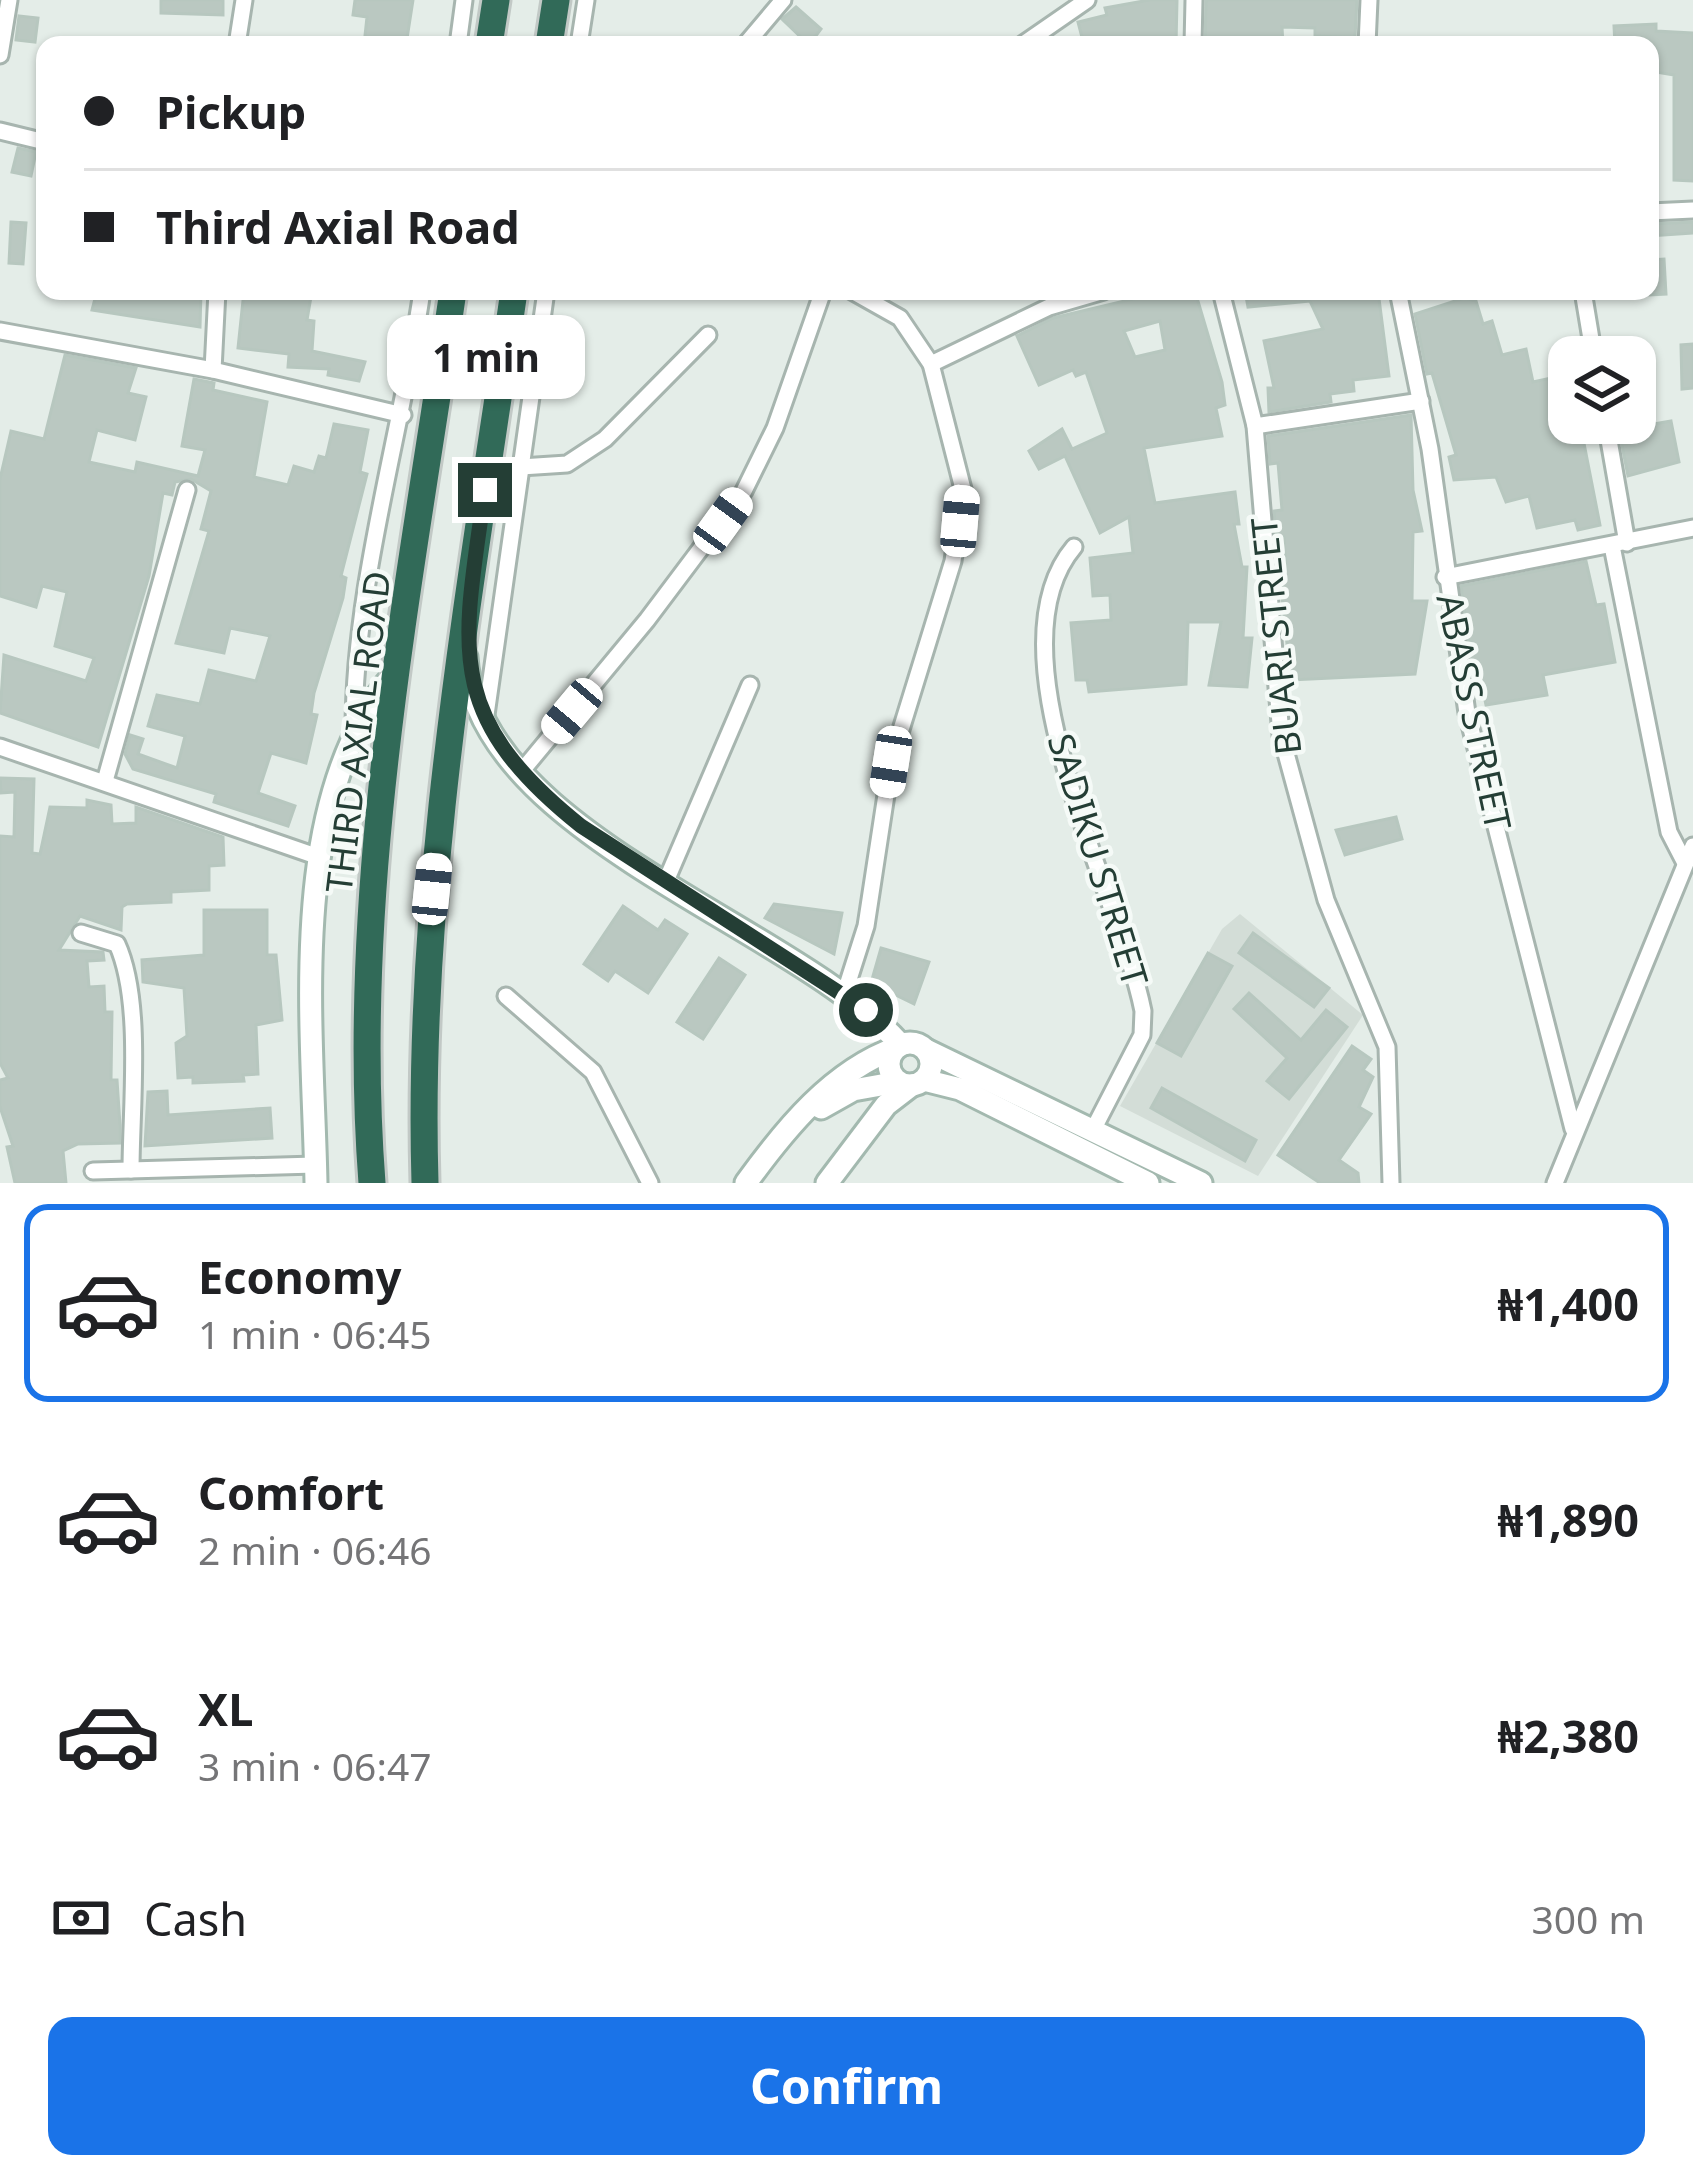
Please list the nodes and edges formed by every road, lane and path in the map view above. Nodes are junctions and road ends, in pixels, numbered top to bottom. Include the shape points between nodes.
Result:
1 (9, 0) edge
2 (244, 0) edge
3 (464, 0) edge
4 (496, 0) edge
5 (556, 0) edge
6 (586, 0) edge
7 (783, 0) edge
8 (1088, 0) edge
9 (1194, 0) edge
10 (1369, 0) edge
11 (238, 36) edge
12 (459, 36) edge
13 (490, 36) edge
14 (550, 36) edge
15 (580, 36) edge
16 (753, 36) edge
17 (1035, 36) edge
18 (1193, 36) edge
19 (1367, 36) edge
20 (0, 55) edge
21 (0, 131) edge
22 (36, 140) edge
23 (1693, 210) edge
24 (1659, 212) edge
25 (217, 300) edge
26 (421, 300) edge
27 (452, 300) edge
28 (513, 300) edge
29 (545, 300) edge
30 (820, 300) edge
31 (868, 300) edge
32 (1046, 300) edge
33 (1223, 300) edge
34 (1399, 300) edge
35 (1584, 300) edge
36 (0, 331) edge
37 (707, 335) dead end
38 (1590, 336) edge
39 (931, 364) junction
40 (213, 370) junction
41 (1421, 401) junction
42 (403, 415) junction
43 (1255, 426) junction
44 (1608, 444) edge
45 (521, 467) junction
46 (187, 490) dead end
47 (1693, 528) edge
48 (1620, 544) junction
49 (1074, 548) dead end
50 (1445, 577) junction
51 (465, 632) junction
52 (400, 668) junction
53 (750, 685) dead end
54 (486, 718) junction
55 (354, 734) junction
56 (0, 747) edge
57 (521, 772) junction
58 (105, 781) junction
59 (1693, 846) edge
60 (316, 856) junction
61 (1685, 863) junction
62 (666, 881) junction
63 (81, 932) dead end
64 (844, 994) junction
65 (506, 996) dead end
66 (898, 1047) junction
67 (926, 1050) junction
68 (911, 1082) junction
69 (1573, 1129) junction
70 (1093, 1130) junction
71 (782, 1138) junction
72 (130, 1170) junction
73 (93, 1171) dead end
74 (315, 1174) edge
75 (371, 1183) edge
76 (425, 1183) edge
77 (650, 1183) edge
78 (746, 1183) edge
79 (827, 1183) edge
80 (1148, 1183) edge
81 (1201, 1183) edge
82 (1390, 1183) edge
83 (1555, 1183) edge

1 - 20 street
2 - 11 street
3 - 12 street
4 - 13 highway
5 - 14 highway
6 - 15 street
7 - 16 street
8 - 17 street
9 - 18 street
10 - 19 street
21 - 22 street
23 - 24 street
25 - 40 street
26 - 42 street
27 - 52 highway, THIRD AXIAL ROAD
28 - 51 highway
29 - 45 street
30 - 57 street via 760,465 647,620
31 - 39 street via 900,318
32 - 39 street
33 - 43 street, BUARI STREET
34 - 41 street, ABASS STREET
35 - 38 street
36 - 40 street
37 - 45 street via 605,439 568,464
39 - 64 street via 959,460 960,521 891,762 866,926
40 - 42 street
41 - 43 street
41 - 50 street, ABASS STREET
42 - 55 street via 365,594
43 - 82 street, BUARI STREET via 1281,735 1326,901 1388,1047
44 - 48 street
45 - 54 street
46 - 58 street
47 - 48 street
48 - 50 street
48 - 61 street via 1669,832
49 - 70 street, SADIKU STREET via 1058,565 1042,652 1082,827 1144,1011 1142,1034
50 - 69 street, ABASS STREET via 1466,713
51 - 54 street via 467,667
51 - 76 highway via 428,929
52 - 55 street
52 - 75 highway, THIRD AXIAL ROAD via 376,860
53 - 62 street
54 - 57 street
55 - 60 street
56 - 58 street
57 - 62 street via 581,826
58 - 60 street
59 - 61 street
60 - 74 street
61 - 69 street
62 - 64 street
63 - 72 street via 117,944 124,960
64 - 66 street
65 - 77 street via 592,1072
66 - 67 street
66 - 68 street via 888,1063
66 - 71 street via 842,1076
67 - 68 street via 931,1067
67 - 70 street
68 - 71 street via 853,1090
68 - 79 street
68 - 80 street via 960,1089
69 - 83 street
70 - 81 street
71 - 78 street
72 - 73 street
72 - 74 street

